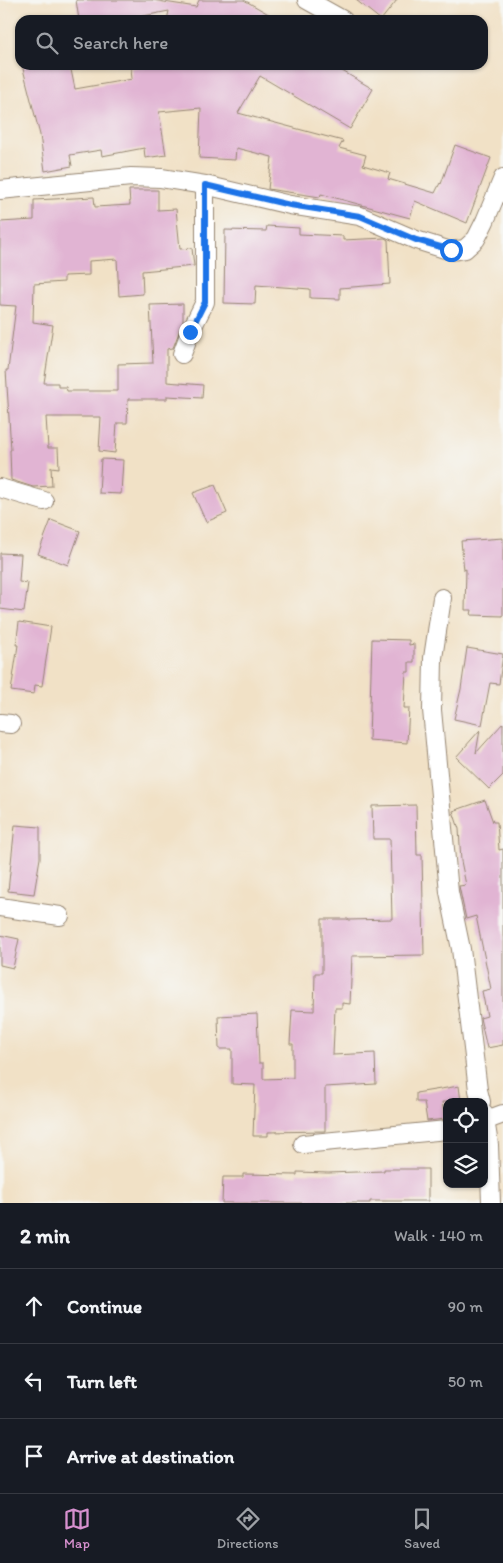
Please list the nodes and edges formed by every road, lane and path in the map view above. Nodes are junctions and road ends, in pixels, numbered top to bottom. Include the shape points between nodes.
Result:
1 (307, 0) edge
2 (334, 15) edge
3 (503, 178) edge
4 (205, 185) junction
5 (0, 190) edge
6 (182, 354) dead end
7 (0, 488) edge
8 (44, 501) dead end
9 (442, 598) dead end
10 (0, 907) edge
11 (60, 916) dead end
12 (480, 1098) edge
13 (503, 1114) edge
14 (488, 1117) edge
15 (443, 1130) edge
16 (487, 1143) edge
17 (303, 1144) dead end
18 (491, 1203) edge

1 - 2 street
3 - 4 street via 476,239 465,248 451,250 416,240 360,216 282,203
4 - 5 street via 132,177
4 - 6 street via 205,302
7 - 8 street
9 - 12 street via 433,658 432,710 448,892 461,949
10 - 11 street
13 - 14 street
15 - 17 street
16 - 18 street

